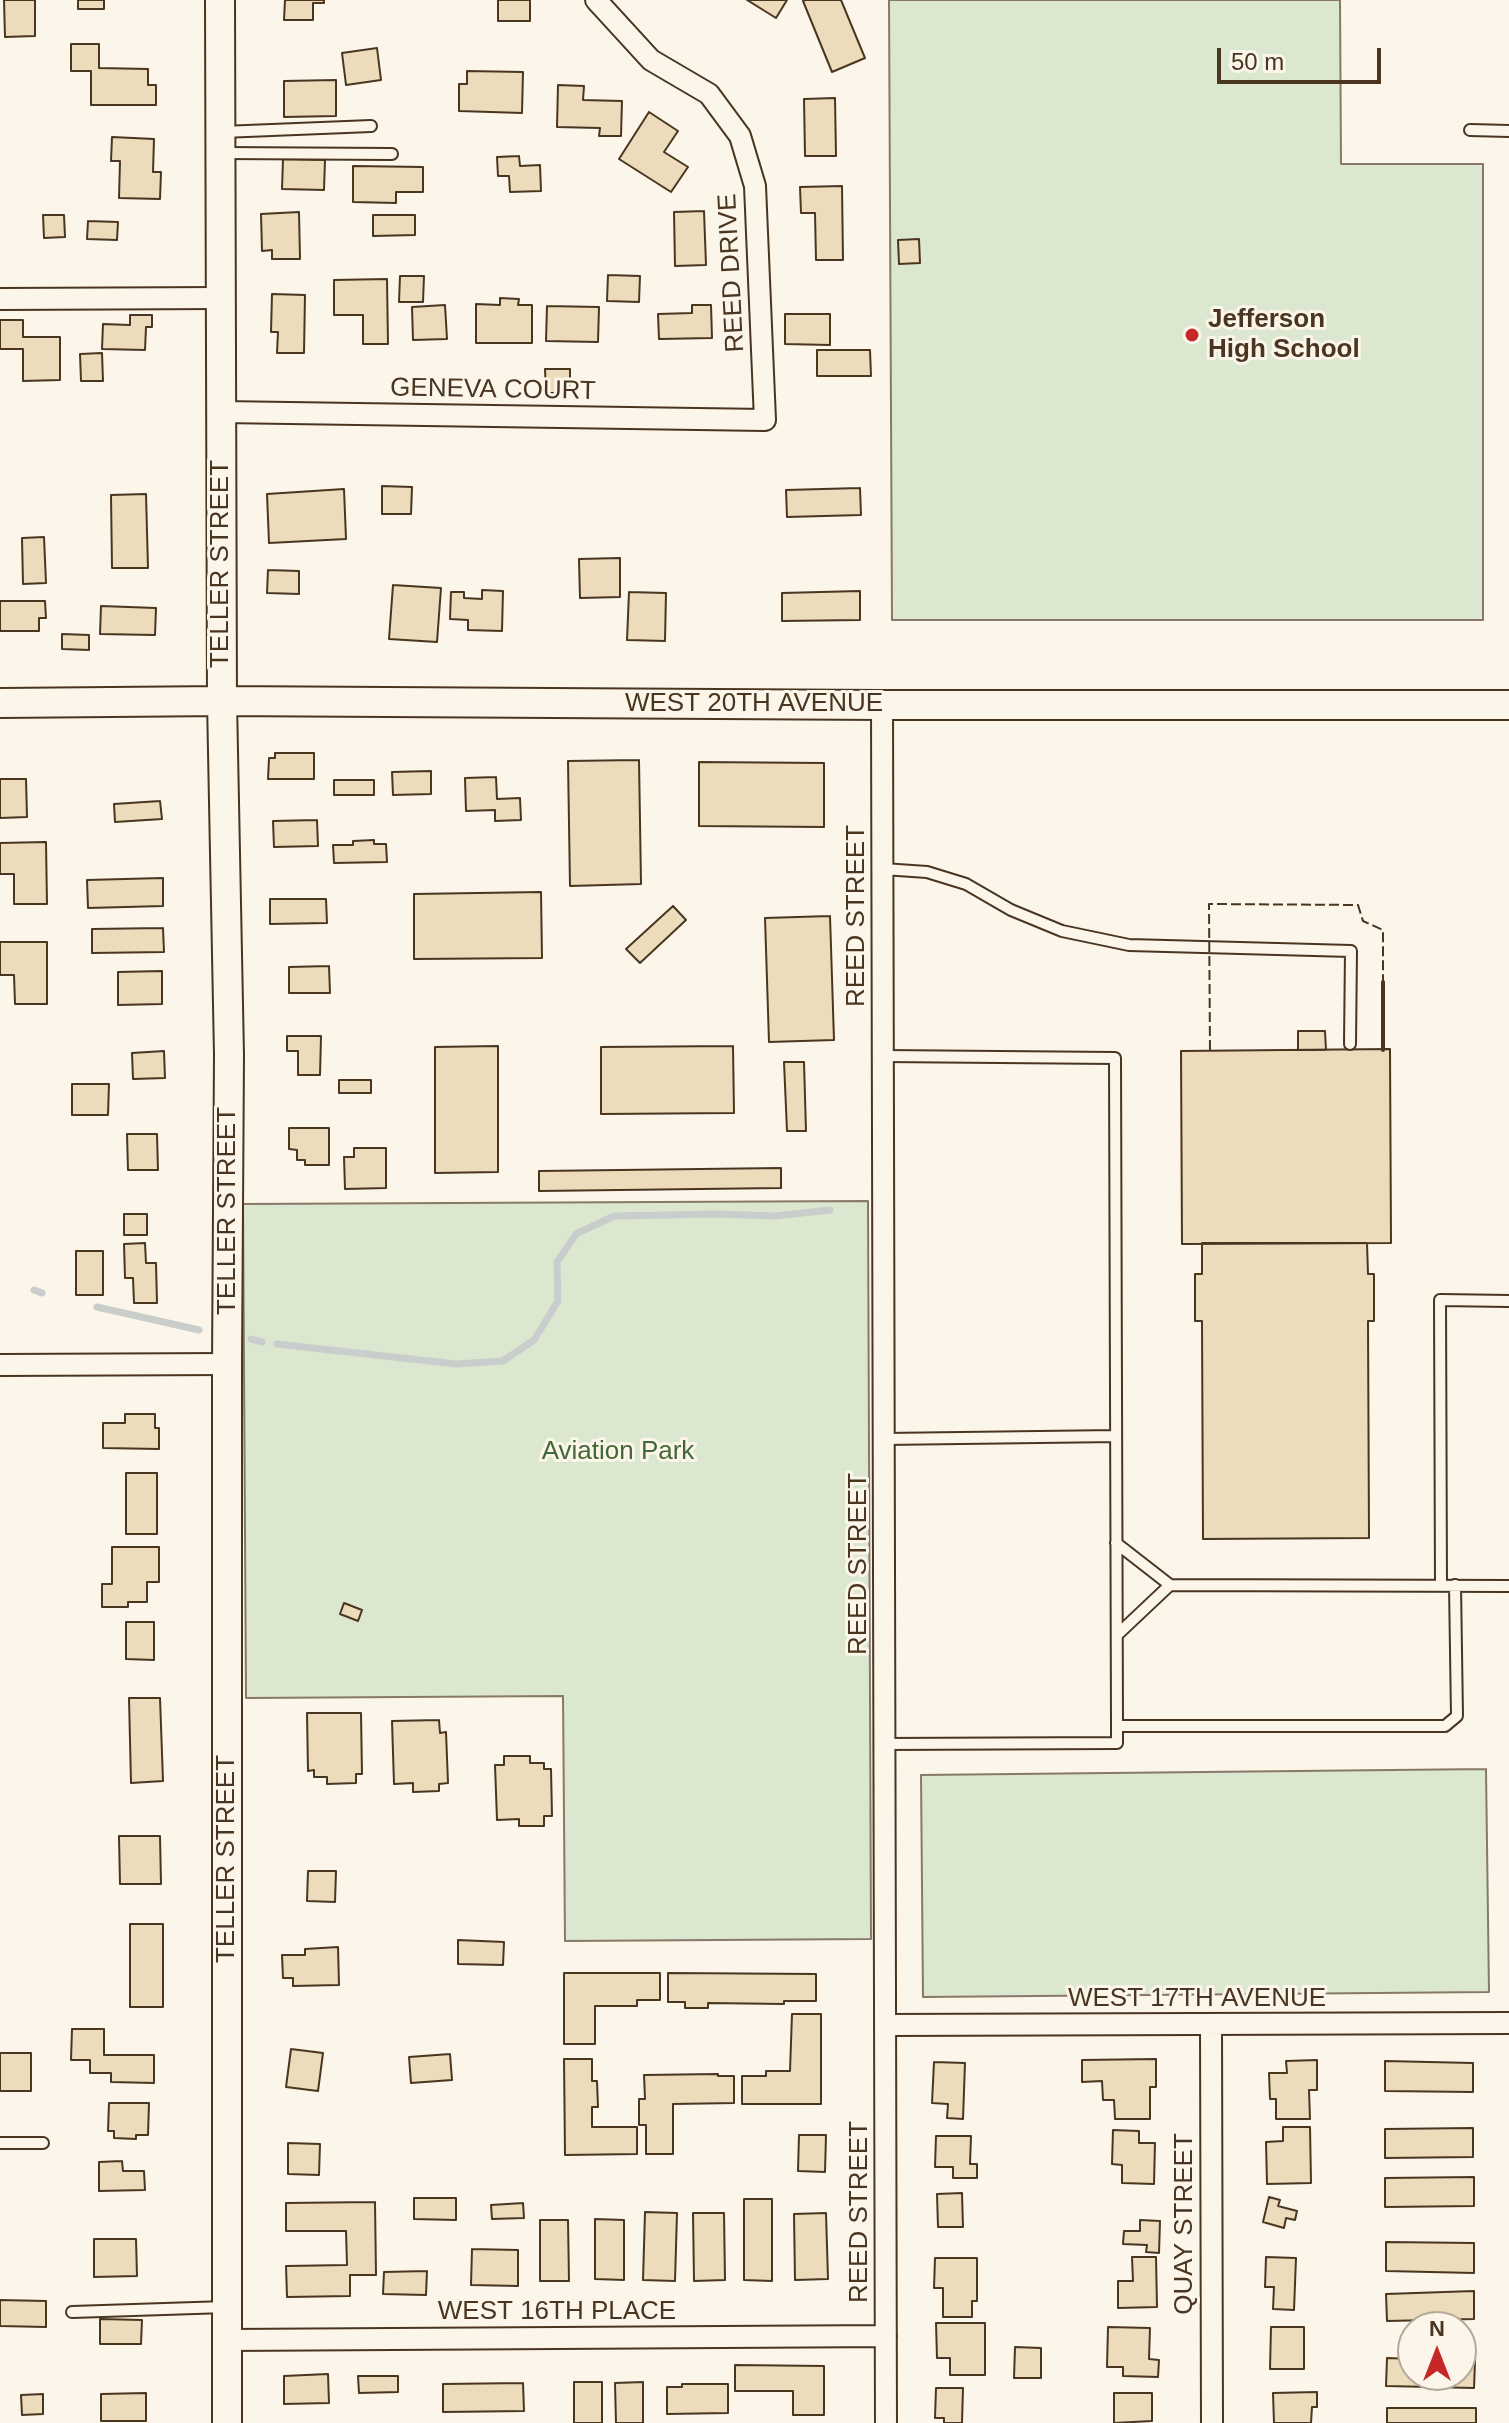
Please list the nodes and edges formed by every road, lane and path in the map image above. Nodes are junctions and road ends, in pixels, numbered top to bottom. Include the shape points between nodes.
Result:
1 (220, 0) edge
2 (596, 0) edge
3 (371, 126) dead end
4 (1470, 130) dead end
5 (1509, 131) edge
6 (220, 143) junction
7 (392, 154) dead end
8 (221, 298) junction
9 (0, 299) edge
10 (221, 412) junction
11 (765, 420) joint
12 (222, 701) junction
13 (0, 703) edge
14 (882, 705) junction
15 (1509, 705) edge
16 (883, 869) junction
17 (1350, 1044) dead end
18 (883, 1056) junction
19 (1509, 1301) edge
20 (227, 1364) junction
21 (0, 1365) edge
22 (1116, 1436) junction
23 (884, 1439) junction
24 (1116, 1543) junction
25 (1170, 1585) junction
26 (1441, 1585) junction
27 (1455, 1585) junction
28 (1509, 1586) edge
29 (1117, 1635) junction
30 (1117, 1726) junction
31 (885, 1744) junction
32 (1509, 2023) edge
33 (886, 2025) junction
34 (1211, 2025) junction
35 (0, 2143) edge
36 (43, 2143) dead end
37 (228, 2307) junction
38 (72, 2312) dead end
39 (886, 2336) junction
40 (228, 2340) junction
41 (227, 2423) edge
42 (886, 2423) edge
43 (1212, 2423) edge

1 - 6 street, TELLER STREET
2 - 11 street, REED DRIVE via 651,60 709,94 740,136 755,186
3 - 6 lane
4 - 5 lane
6 - 7 lane
6 - 8 street, TELLER STREET
8 - 9 street
8 - 10 street, TELLER STREET
10 - 11 street, GENEVA COURT
10 - 12 street, TELLER STREET
12 - 13 street, WEST 20TH AVENUE
12 - 14 street, WEST 20TH AVENUE
12 - 20 street, TELLER STREET via 229,1055
14 - 15 street, WEST 20TH AVENUE
14 - 16 street, REED STREET
16 - 17 lane via 927,872 966,884 1062,931 1129,945 1351,951
16 - 18 street, REED STREET
18 - 22 lane via 1115,1058
18 - 23 street, REED STREET
19 - 26 lane via 1440,1300
20 - 21 street
20 - 37 street, TELLER STREET
22 - 23 lane
22 - 24 lane
23 - 31 street, REED STREET
24 - 25 lane
24 - 29 lane
25 - 26 lane
25 - 29 lane
26 - 27 lane
27 - 28 lane
27 - 30 lane via 1457,1716 1445,1726
29 - 30 lane
30 - 31 lane via 1117,1743
31 - 33 street, REED STREET
32 - 34 street, WEST 17TH AVENUE
33 - 34 street, WEST 17TH AVENUE
33 - 39 street, REED STREET
34 - 43 street, QUAY STREET
35 - 36 lane
37 - 38 lane
37 - 40 street, TELLER STREET
39 - 40 street, WEST 16TH PLACE
39 - 42 street, REED STREET
40 - 41 street, TELLER STREET

